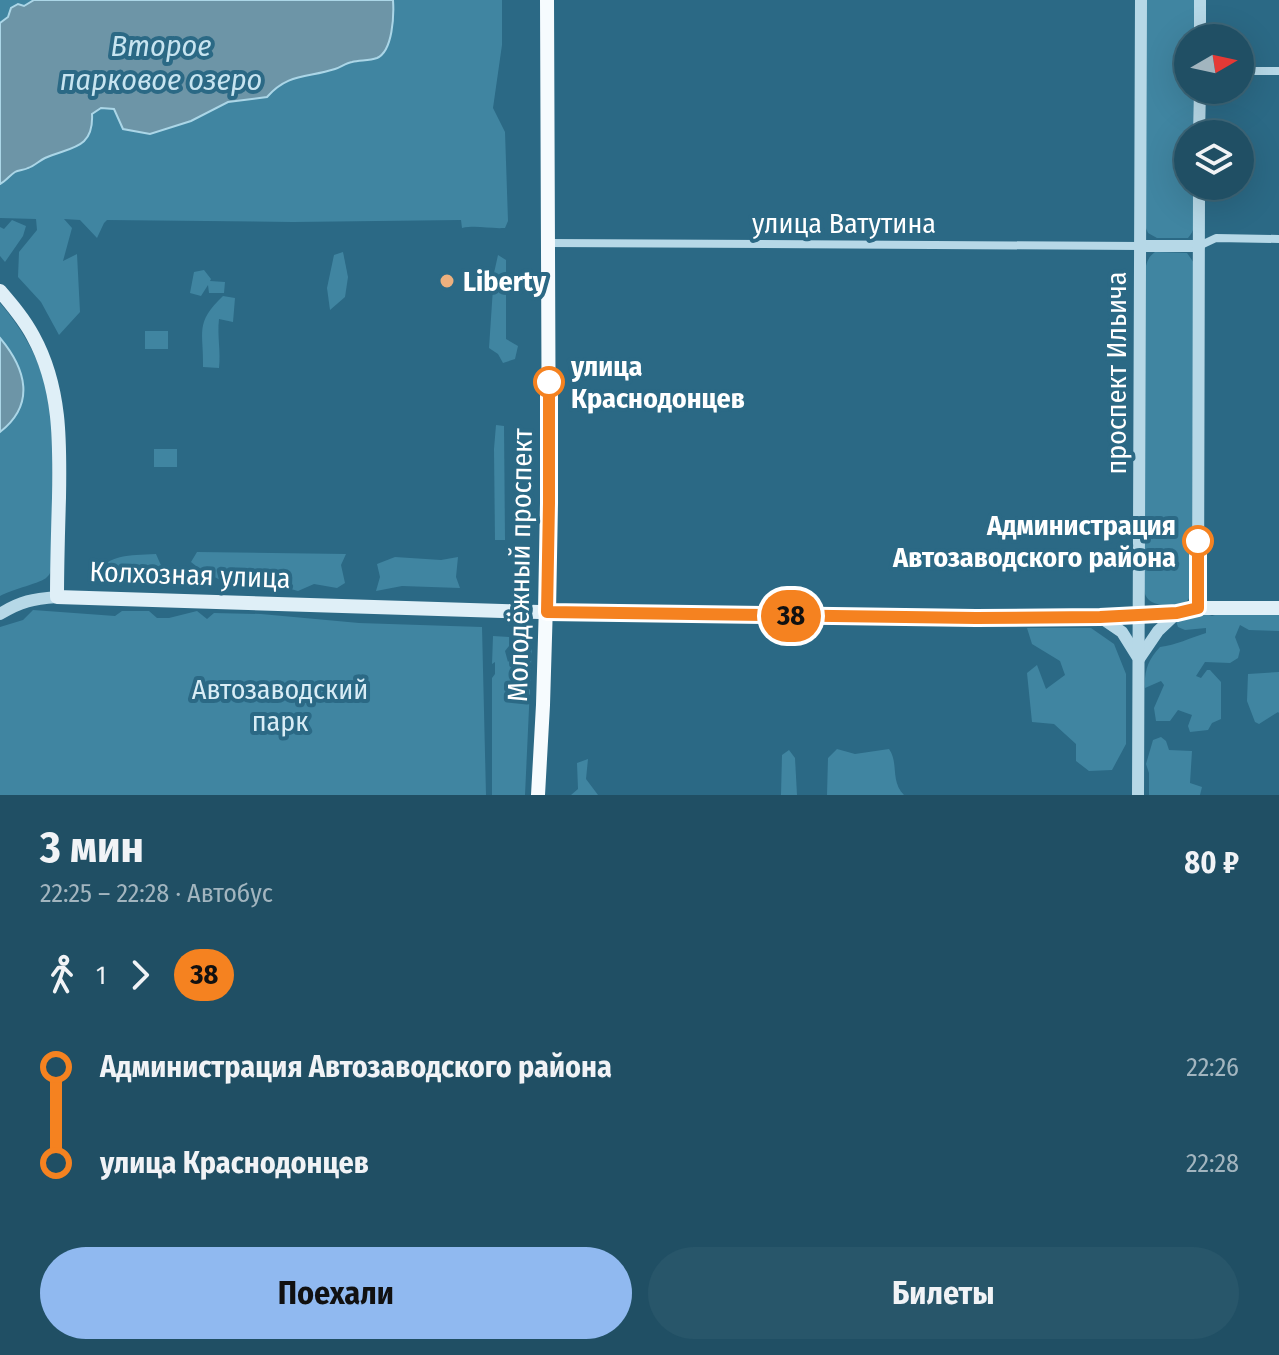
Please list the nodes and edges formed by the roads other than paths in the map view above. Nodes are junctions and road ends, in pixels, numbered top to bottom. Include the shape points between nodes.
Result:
1 (547, 0) edge
2 (1141, 0) edge
3 (1200, 0) edge
4 (1200, 24) edge
5 (1254, 71) edge
6 (1279, 71) edge
7 (1199, 200) edge
8 (1279, 239) edge
9 (548, 243) junction
10 (1140, 246) junction
11 (1199, 246) junction
12 (0, 291) edge
13 (57, 597) junction
14 (1198, 608) junction
15 (1279, 608) edge
16 (547, 612) junction
17 (1177, 613) junction
18 (0, 614) edge
19 (1139, 615) junction
20 (1100, 617) junction
21 (1139, 659) junction
22 (538, 795) edge
23 (1138, 795) edge

1 - 9 main road, Молодёжный проспект
2 - 10 street, проспект Ильича
3 - 4 street
5 - 6 street
7 - 11 street
8 - 11 street via 1216,238
9 - 10 street, улица Ватутина
9 - 16 main road, Молодёжный проспект
10 - 11 street
10 - 19 street, проспект Ильича
11 - 14 street
12 - 13 main road, Колхозная улица via 33,335 55,395
13 - 16 main road, Колхозная улица
13 - 18 street via 34,598
14 - 15 main road
14 - 17 main road
16 - 20 main road
16 - 22 main road, Молодёжный проспект
17 - 19 main road
17 - 21 street
19 - 20 main road
19 - 21 street, проспект Ильича
20 - 21 street via 1122,632
21 - 23 street, проспект Ильича

